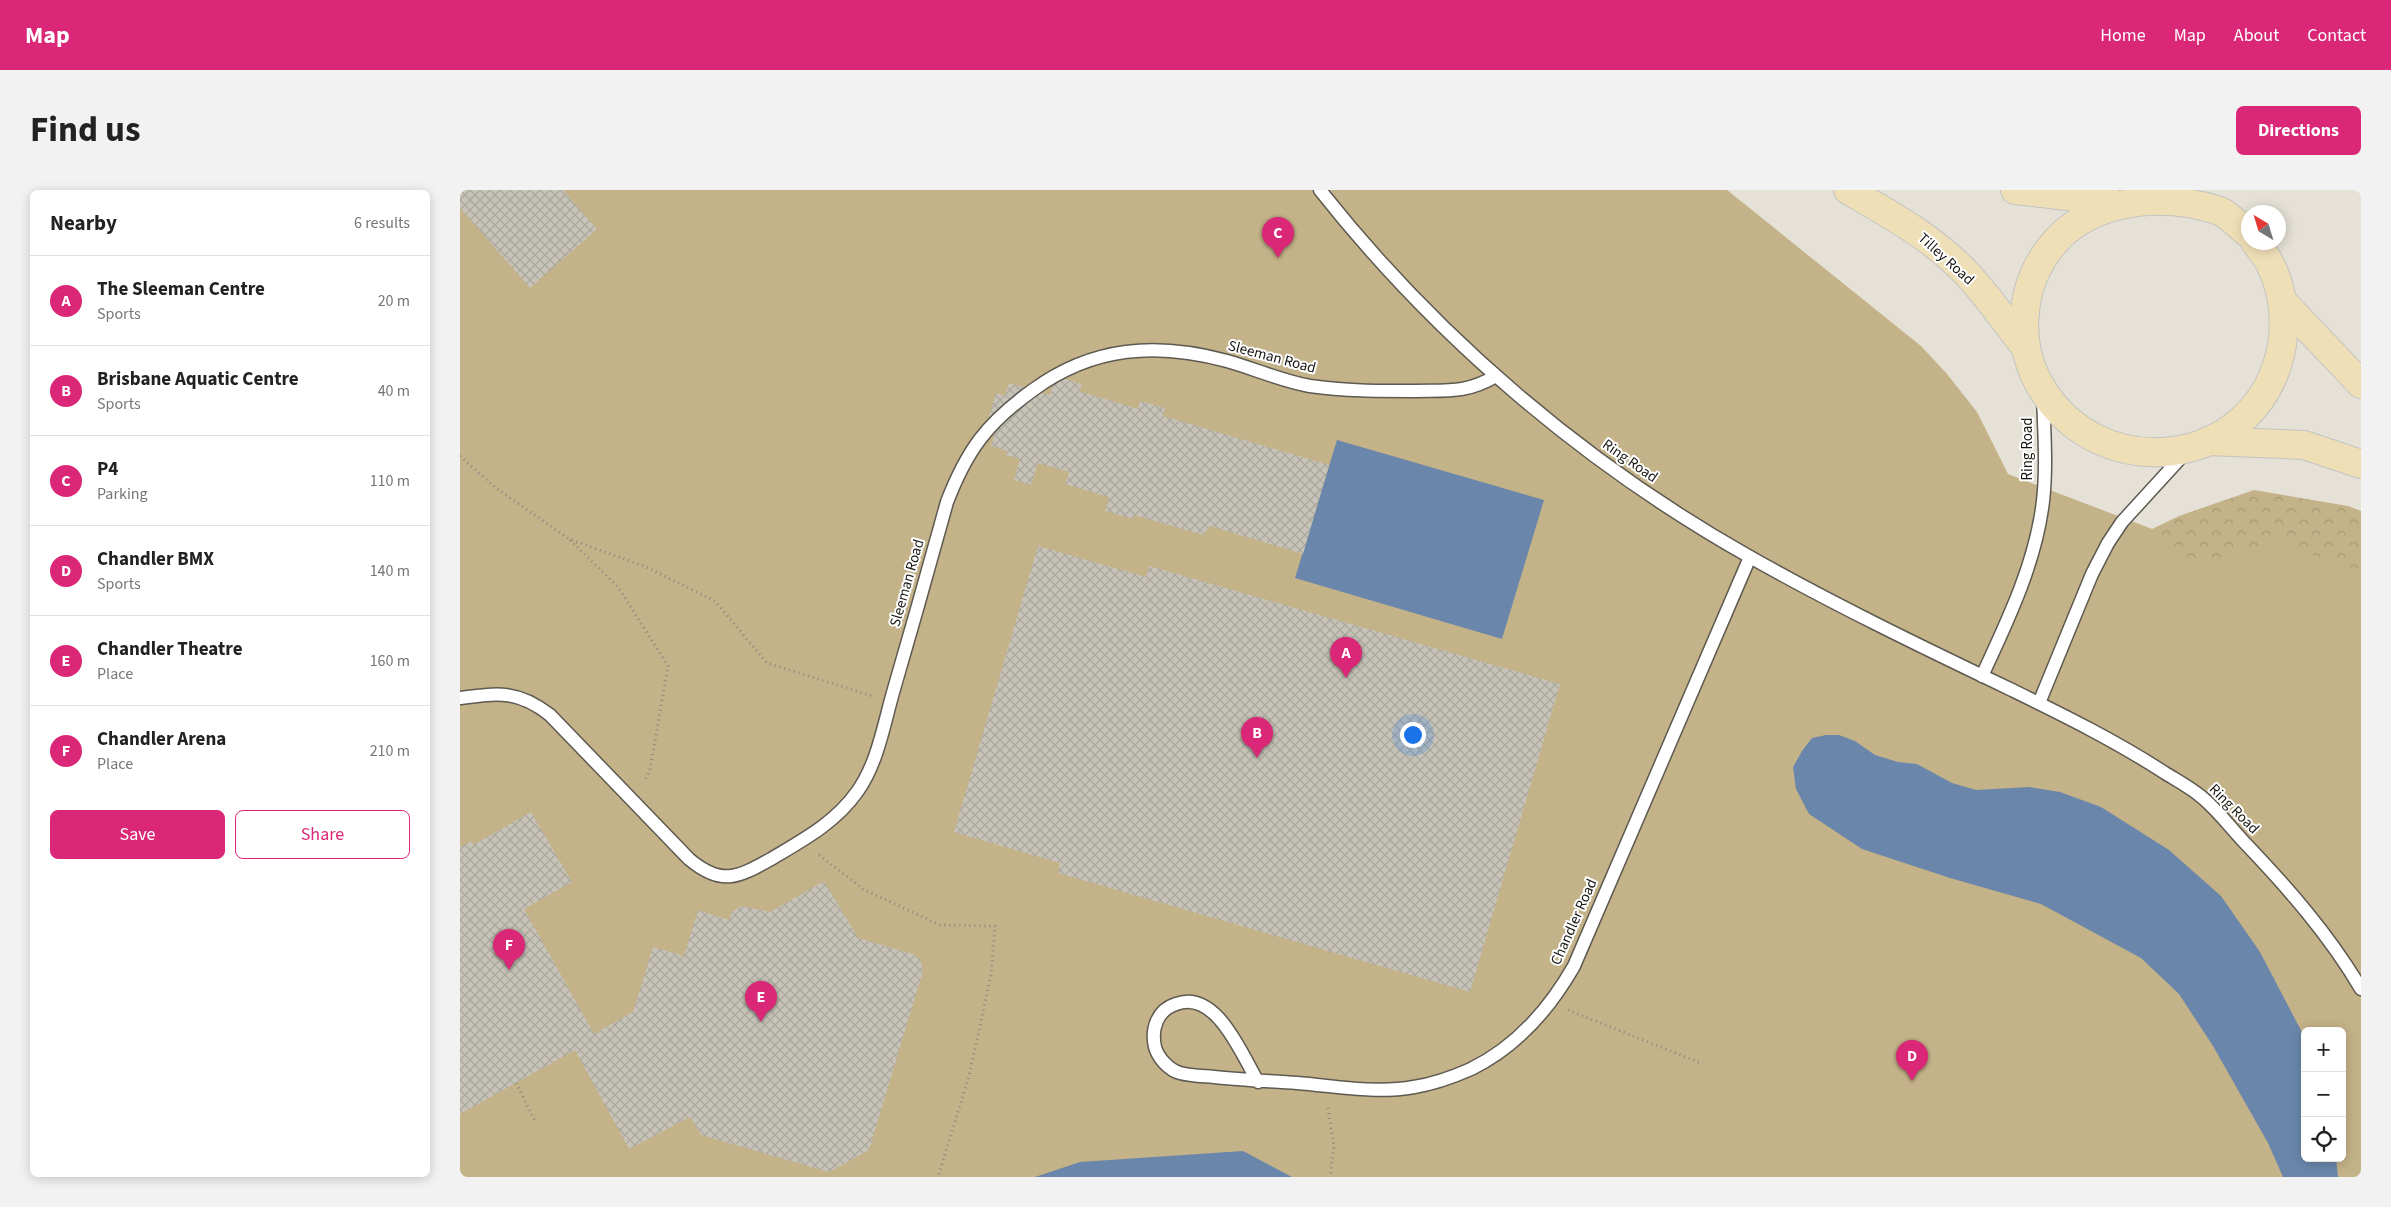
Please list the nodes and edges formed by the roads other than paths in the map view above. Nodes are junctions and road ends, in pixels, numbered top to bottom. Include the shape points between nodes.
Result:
1 (1320, 190) edge
2 (1848, 190) edge
3 (2015, 190) edge
4 (2109, 201) junction
5 (2241, 227) edge
6 (2260, 250) edge
7 (2283, 302) junction
8 (2026, 348) junction
9 (1496, 376) junction
10 (2361, 384) edge
11 (2042, 390) junction
12 (2199, 444) junction
13 (2361, 464) edge
14 (1750, 557) junction
15 (1982, 676) junction
16 (460, 698) edge
17 (2040, 703) junction
18 (2361, 989) edge
19 (1258, 1082) junction

1 - 9 lane, Ring Road via 1384,265
2 - 8 main road, Tilley Road via 1910,226 1944,253 1968,276
3 - 4 main road
4 - 5 main road via 2146,193 2184,196 2220,210
4 - 8 main road via 2077,219 2051,244 2032,276 2024,312
6 - 7 main road via 2271,266
7 - 10 main road
7 - 12 main road via 2284,330 2279,358 2269,384 2253,407 2232,427
8 - 11 main road
9 - 14 lane, Ring Road via 1603,462
9 - 16 lane, Sleeman Road via 1474,388 1457,391 1361,392 1310,386 1198,354 1156,349 1113,353 1070,367 1016,402 995,420 970,451 947,502 876,752 858,791 828,824 744,873 720,878 689,859 635,800 534,702 509,694
11 - 12 main road via 2075,427 2110,445 2166,453
11 - 15 lane, Ring Road via 2043,501 2036,536 2023,582
12 - 13 main road via 2304,445
12 - 17 lane via 2122,522 2108,543 2092,574
14 - 15 lane, Ring Road
14 - 19 lane, Chandler Road via 1574,966 1535,1021 1492,1058 1437,1082 1388,1089
15 - 17 lane, Ring Road
17 - 18 lane, Ring Road via 2121,744 2202,797 2273,873 2342,958
19 - 19 lane, Chandler Road via 1179,1073 1167,1066 1156,1052 1154,1041 1156,1022 1162,1012 1187,1000 1200,1002 1211,1009

